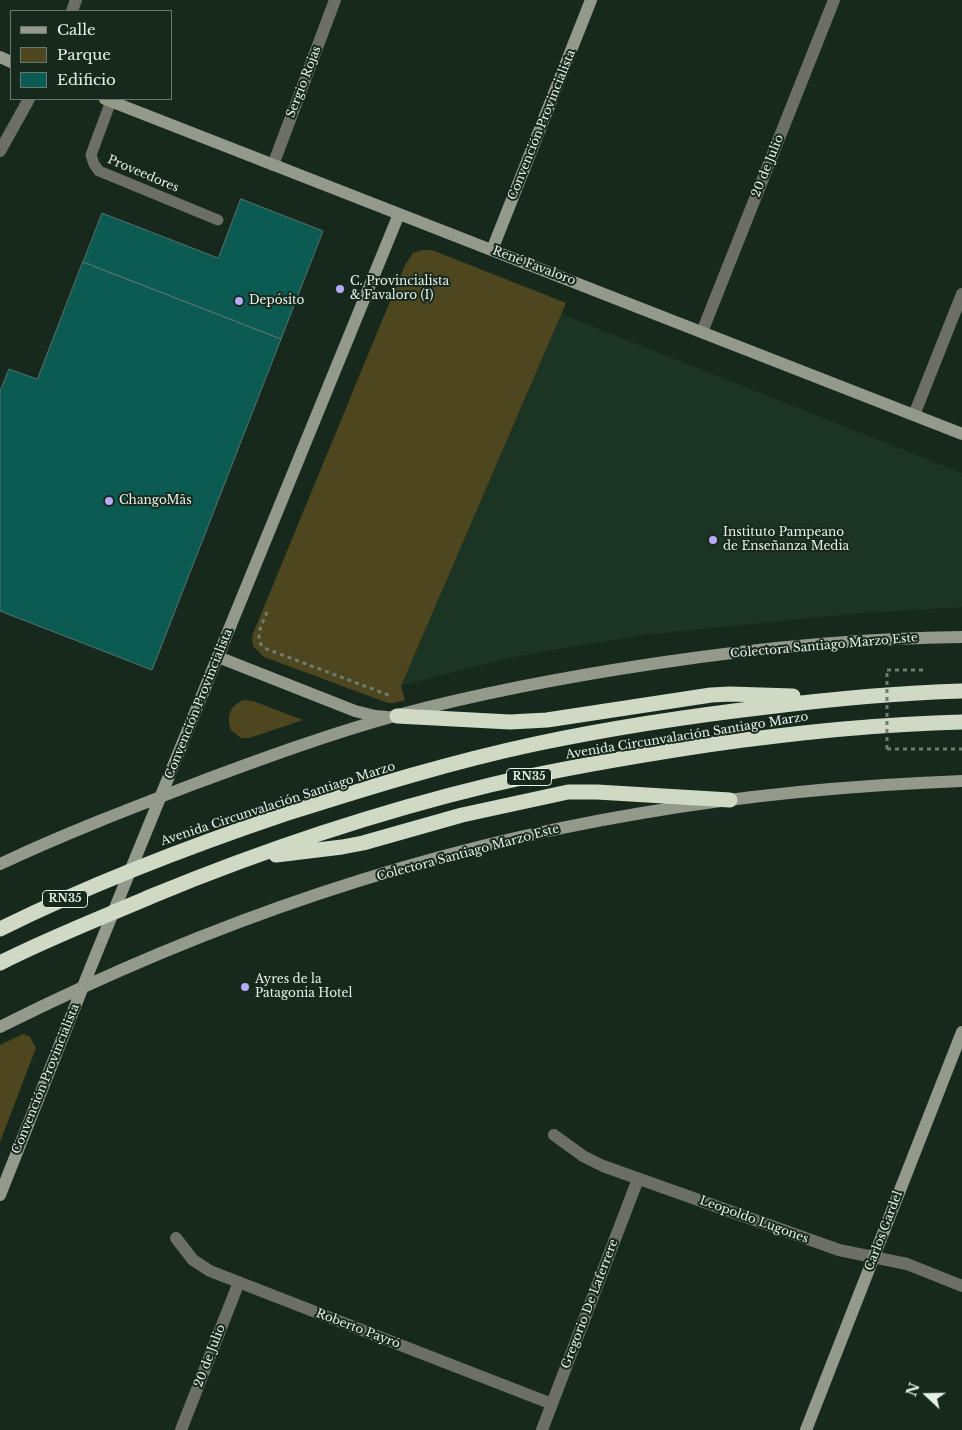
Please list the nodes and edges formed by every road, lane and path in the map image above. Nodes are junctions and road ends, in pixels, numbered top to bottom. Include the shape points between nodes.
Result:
1 (335, 0) edge
2 (592, 0) edge
3 (834, 0) edge
4 (28, 100) edge
5 (108, 100) edge
6 (0, 151) edge
7 (273, 165) junction
8 (399, 214) junction
9 (218, 220) dead end
10 (492, 250) junction
11 (962, 294) edge
12 (702, 332) junction
13 (914, 415) junction
14 (962, 434) edge
15 (267, 612) dead end
16 (962, 637) edge
17 (260, 646) junction
18 (256, 650) dead end
19 (218, 657) junction
20 (887, 670) dead end
21 (962, 691) edge
22 (397, 695) dead end
23 (845, 698) junction
24 (397, 716) junction
25 (962, 722) edge
26 (962, 748) edge
27 (962, 781) edge
28 (161, 797) junction
29 (730, 800) junction
30 (247, 858) junction
31 (0, 864) edge
32 (131, 870) junction
33 (114, 912) junction
34 (0, 929) edge
35 (0, 963) edge
36 (82, 988) junction
37 (0, 1026) edge
38 (962, 1032) edge
39 (554, 1135) dead end
40 (5, 1170) edge
41 (638, 1179) junction
42 (0, 1195) edge
43 (176, 1238) dead end
44 (874, 1258) junction
45 (239, 1282) junction
46 (962, 1286) edge
47 (552, 1404) junction
48 (181, 1430) edge
49 (542, 1430) edge
50 (806, 1430) edge

1 - 7 street, Sergio Rojas
2 - 10 street, Convención Provincialista
3 - 12 street, 20 de Julio
4 - 6 street
5 - 7 street, René Favaloro
5 - 9 lane, Proveedores via 92,155 99,172
7 - 8 street, René Favaloro
8 - 10 street, René Favaloro
8 - 19 street, Convención Provincialista
10 - 12 street, René Favaloro
11 - 13 street
12 - 13 street, René Favaloro
13 - 14 street, René Favaloro
15 - 17 path via 258,635
16 - 24 street, Colectora Santiago Marzo Este via 824,644 695,658 516,687
17 - 18 path
17 - 22 path via 383,694
19 - 24 street via 355,711 375,716
19 - 28 street, Convención Provincialista
20 - 26 path, bridge via 887,749
21 - 23 highway, Avenida Circunvalación Santiago Marzo / RN35
23 - 24 highway via 720,694 516,722
23 - 32 highway, Avenida Circunvalación Santiago Marzo / RN35 via 635,726 485,756 337,797
24 - 28 street, Colectora Santiago Marzo Este via 283,752
25 - 30 highway, Avenida Circunvalación Santiago Marzo / RN35 via 818,731 586,765 489,785 404,808
27 - 29 street, Colectora Santiago Marzo Este via 843,788
28 - 31 street, Colectora Santiago Marzo Este via 70,832
28 - 32 street, Convención Provincialista
29 - 30 highway via 568,792 467,814 353,846
29 - 36 street, Colectora Santiago Marzo Este via 584,823 411,866 260,915
30 - 33 highway, Avenida Circunvalación Santiago Marzo / RN35
32 - 33 street, Convención Provincialista
32 - 34 highway, Avenida Circunvalación Santiago Marzo / RN35
33 - 35 highway, Avenida Circunvalación Santiago Marzo / RN35
33 - 36 street, Convención Provincialista
36 - 37 street, Colectora Santiago Marzo Este
36 - 40 street, Convención Provincialista
38 - 44 street, Carlos Gardel
39 - 41 street, Leopoldo Lugones via 590,1160
40 - 42 street, Convención Provincialista
41 - 44 street, Leopoldo Lugones via 839,1250
41 - 47 street, Gregorio De Laferrere
43 - 45 street, Roberto Payró via 197,1264
44 - 46 street, Leopoldo Lugones via 907,1264
44 - 50 street, Carlos Gardel
45 - 47 street, Roberto Payró
45 - 48 street, 20 de Julio
47 - 49 street, Gregorio De Laferrere

